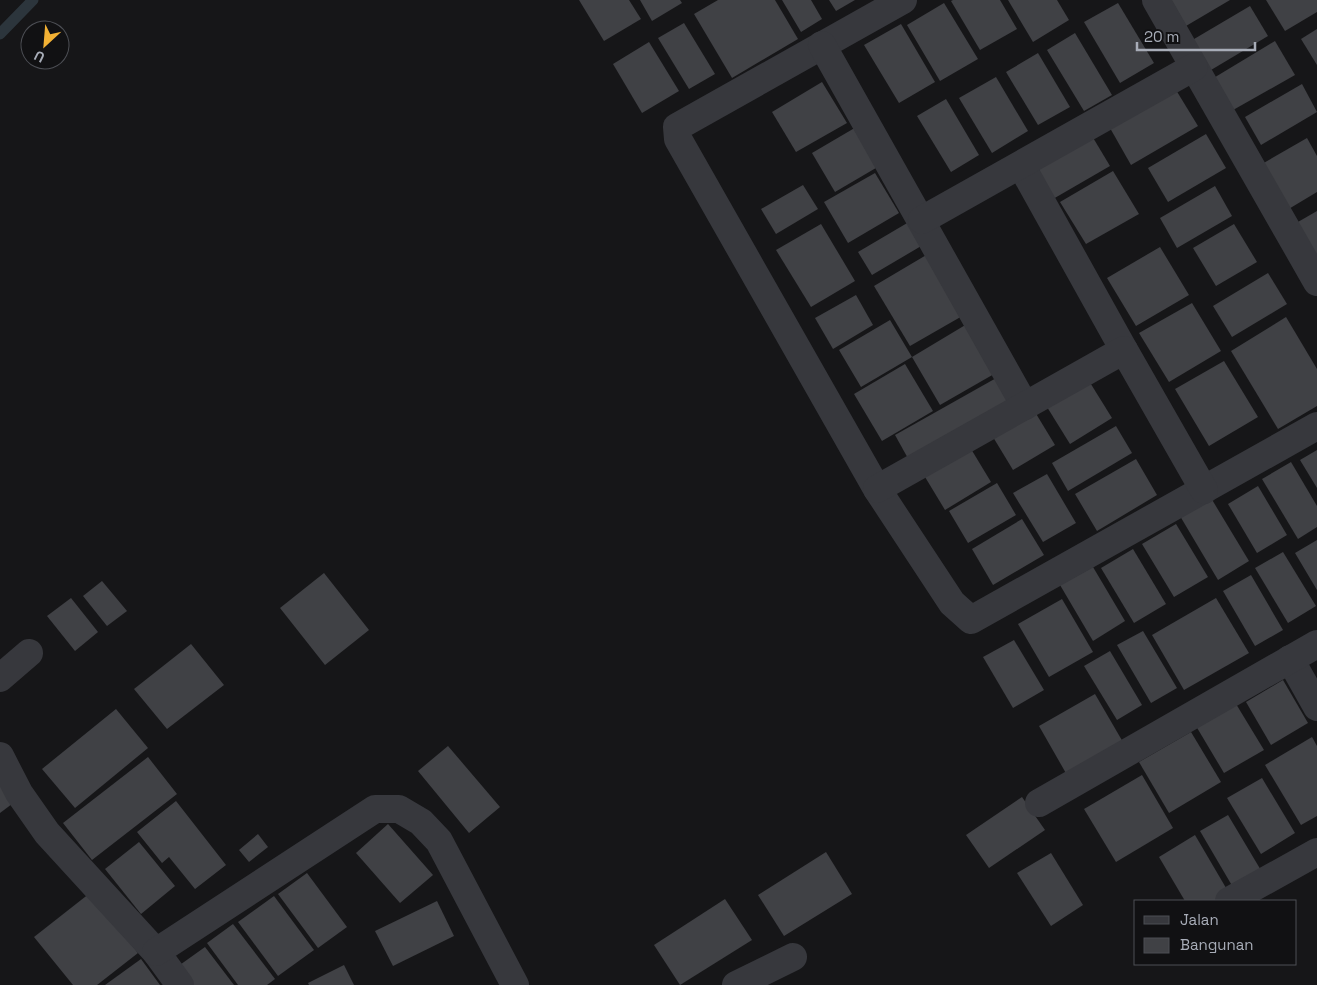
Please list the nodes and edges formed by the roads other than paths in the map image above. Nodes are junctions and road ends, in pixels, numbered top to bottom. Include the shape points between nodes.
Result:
1 (903, 0) edge
2 (1156, 0) edge
3 (822, 45) junction
4 (1194, 67) junction
5 (1021, 165) junction
6 (922, 220) junction
7 (1317, 282) edge
8 (1124, 350) junction
9 (1025, 406) junction
10 (1317, 426) edge
11 (877, 489) junction
12 (1204, 490) junction
13 (1317, 644) edge
14 (29, 653) dead end
15 (1290, 659) junction
16 (0, 678) edge
17 (1317, 707) edge
18 (0, 756) edge
19 (1039, 802) dead end
20 (1317, 852) edge
21 (1231, 900) edge
22 (156, 952) junction
23 (793, 957) dead end
24 (180, 985) edge
25 (515, 985) edge
26 (736, 985) edge

1 - 3 street
2 - 4 street
3 - 6 street
3 - 11 street via 677,127 678,139
4 - 5 street
4 - 7 street
5 - 6 street
5 - 8 street
6 - 9 street
8 - 9 street
8 - 12 street
9 - 11 street
10 - 12 street
11 - 12 street via 952,603 971,620
13 - 15 street
14 - 16 street
15 - 17 street
15 - 19 street
18 - 22 street via 19,793 47,833
20 - 21 street
22 - 24 street
22 - 25 street via 375,809 399,809 421,822 439,841
23 - 26 street

